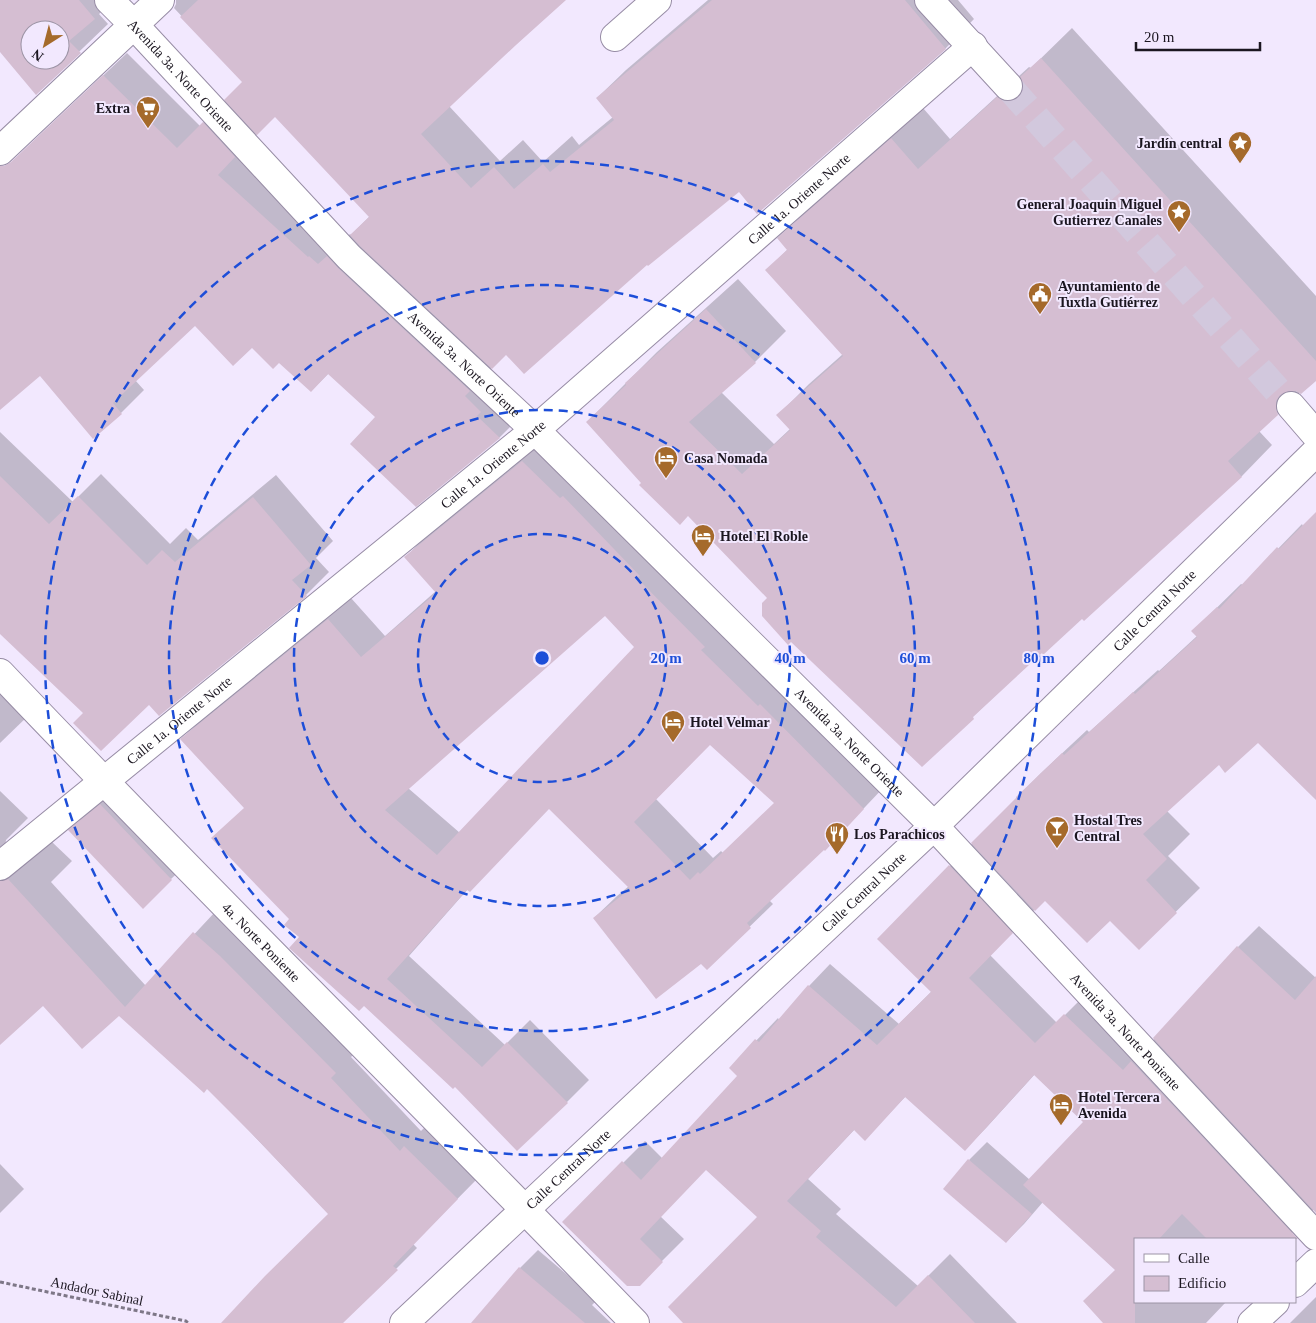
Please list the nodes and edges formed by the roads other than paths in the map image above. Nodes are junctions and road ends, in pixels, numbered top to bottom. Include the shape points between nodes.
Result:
1 (109, 0) edge
2 (160, 0) edge
3 (657, 0) edge
4 (930, 0) edge
5 (134, 25) junction
6 (615, 37) dead end
7 (973, 46) junction
8 (1008, 86) tunnel mouth
9 (0, 151) edge
10 (1291, 406) tunnel mouth
11 (535, 430) junction
12 (1316, 435) edge
13 (1316, 452) edge
14 (0, 673) edge
15 (104, 782) junction
16 (934, 826) junction
17 (0, 866) edge
18 (526, 1210) junction
19 (1316, 1236) edge
20 (1316, 1263) edge
21 (1296, 1282) edge
22 (1274, 1303) edge
23 (404, 1323) edge
24 (636, 1323) edge
25 (1252, 1323) edge

1 - 5 street, Avenida 3a. Norte Oriente
2 - 5 street
3 - 6 street
4 - 7 street
5 - 9 street
5 - 11 street, Avenida 3a. Norte Oriente via 349,258
7 - 8 street
7 - 11 street, Calle 1a. Oriente Norte
10 - 12 street
11 - 15 street, Calle 1a. Oriente Norte
11 - 16 street, Avenida 3a. Norte Oriente
13 - 16 street, Calle Central Norte
14 - 15 street, 4a. Norte Poniente
15 - 17 street, Calle 1a. Oriente Norte
15 - 18 street, 4a. Norte Poniente
16 - 18 street, Calle Central Norte
16 - 19 street, Avenida 3a. Norte Poniente
18 - 23 street, Calle Central Norte
18 - 24 street, 4a. Norte Poniente
20 - 21 street
22 - 25 street

